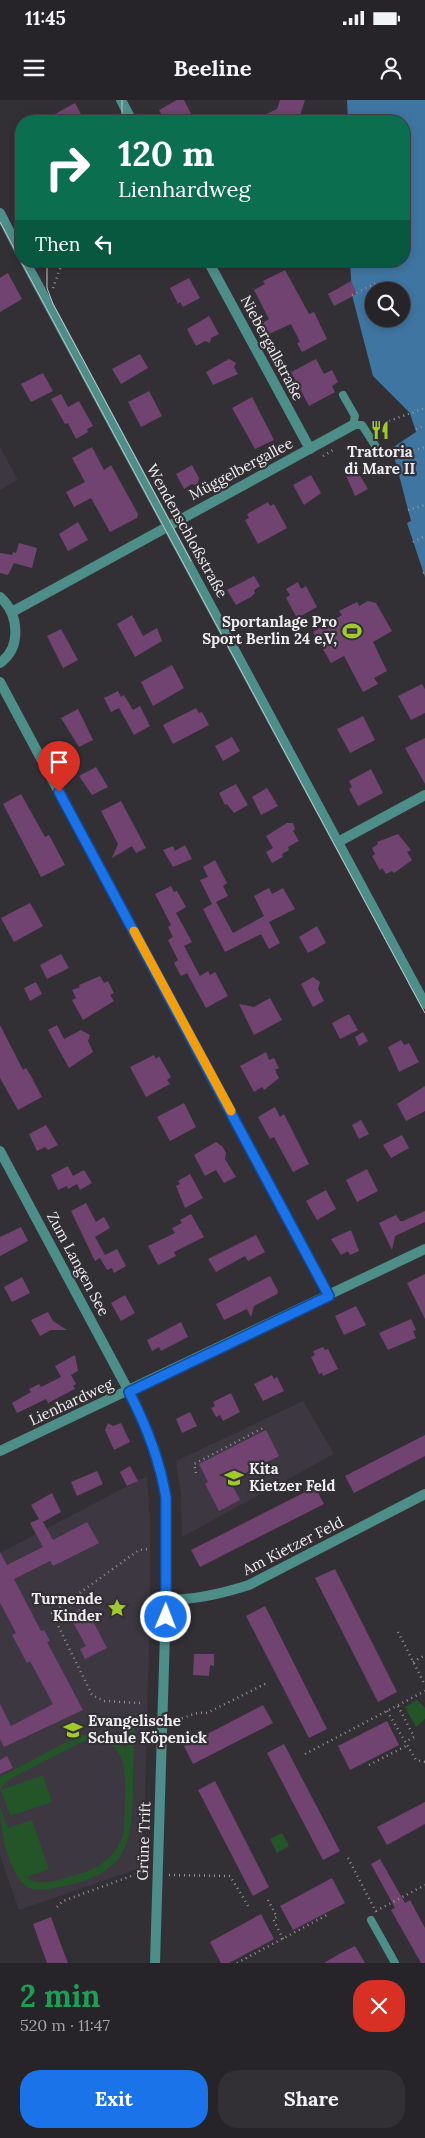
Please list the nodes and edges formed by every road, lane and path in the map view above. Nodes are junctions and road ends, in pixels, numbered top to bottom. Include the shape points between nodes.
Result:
1 (121, 100) edge
2 (129, 115) edge
3 (0, 213) edge
4 (15, 242) edge
5 (28, 267) edge
6 (61, 267) edge
7 (211, 267) edge
8 (365, 288) edge
9 (352, 295) dead end
10 (48, 306) junction
11 (343, 395) dead end
12 (425, 408) edge
13 (353, 425) junction
14 (425, 426) edge
15 (370, 428) dead end
16 (416, 430) dead end
17 (425, 447) edge
18 (310, 449) junction
19 (378, 450) dead end
20 (394, 456) dead end
21 (425, 505) edge
22 (408, 510) dead end
23 (168, 526) junction
24 (425, 536) edge
25 (413, 542) dead end
26 (0, 597) edge
27 (12, 612) junction
28 (0, 663) edge
29 (0, 682) edge
30 (425, 795) edge
31 (338, 842) junction
32 (425, 1004) edge
33 (0, 1151) edge
34 (425, 1249) edge
35 (329, 1296) junction
36 (129, 1392) junction
37 (263, 1428) dead end
38 (0, 1451) edge
39 (196, 1473) dead end
40 (425, 1494) edge
41 (150, 1549) dead end
42 (166, 1600) junction
43 (398, 1632) dead end
44 (425, 1655) edge
45 (413, 1662) junction
46 (266, 1683) dead end
47 (425, 1685) edge
48 (425, 1691) edge
49 (140, 1702) dead end
50 (398, 1706) junction
51 (387, 1711) junction
52 (161, 1721) junction
53 (406, 1743) junction
54 (304, 1754) dead end
55 (425, 1762) edge
56 (369, 1765) dead end
57 (348, 1858) dead end
58 (158, 1872) junction
59 (425, 1885) edge
60 (268, 1900) dead end
61 (57, 1907) dead end
62 (250, 1909) dead end
63 (376, 1911) junction
64 (327, 1916) dead end
65 (371, 1920) joint
66 (283, 1939) junction
67 (155, 1963) edge
68 (237, 1963) edge
69 (395, 1963) edge

1 - 2 street
3 - 4 street
5 - 10 street, Wendenschloßstraße
6 - 10 path
7 - 18 street, Niebergallstraße
8 - 9 path
10 - 23 street, Wendenschloßstraße
11 - 13 lane via 355,416
12 - 15 path
13 - 18 street, Müggelbergallee
13 - 19 lane via 362,425
14 - 16 path
17 - 20 path
18 - 23 street, Müggelbergallee
21 - 22 path
23 - 27 street, Müggelbergallee
23 - 31 street, Wendenschloßstraße
24 - 25 path
26 - 27 street
27 - 28 street via 15,638 11,651
29 - 35 street
30 - 31 street
31 - 32 street, Wendenschloßstraße
33 - 36 street, Zum Langen See
34 - 35 street, Lienhardweg
35 - 36 street, Lienhardweg
36 - 38 street, Lienhardweg
36 - 42 street, Grüne Trift via 152,1443 163,1481 166,1498
37 - 39 path via 194,1464
40 - 42 street, Am Kietzer Feld via 248,1585 188,1600
41 - 49 path via 139,1550 52,1613 92,1694 104,1701
42 - 52 street, Grüne Trift
43 - 45 path
44 - 45 path
45 - 47 path
46 - 52 path via 207,1713 198,1712 178,1720
48 - 50 path
50 - 51 path
50 - 53 path via 414,1737
51 - 53 path
51 - 54 path
52 - 58 street, Grüne Trift
53 - 55 path via 416,1760
53 - 56 path
57 - 63 path
58 - 61 path via 149,1869 62,1902
58 - 62 path via 230,1876
58 - 67 street, Grüne Trift
59 - 63 path
60 - 66 path
63 - 65 path
64 - 66 path
65 - 69 lane
66 - 68 path

